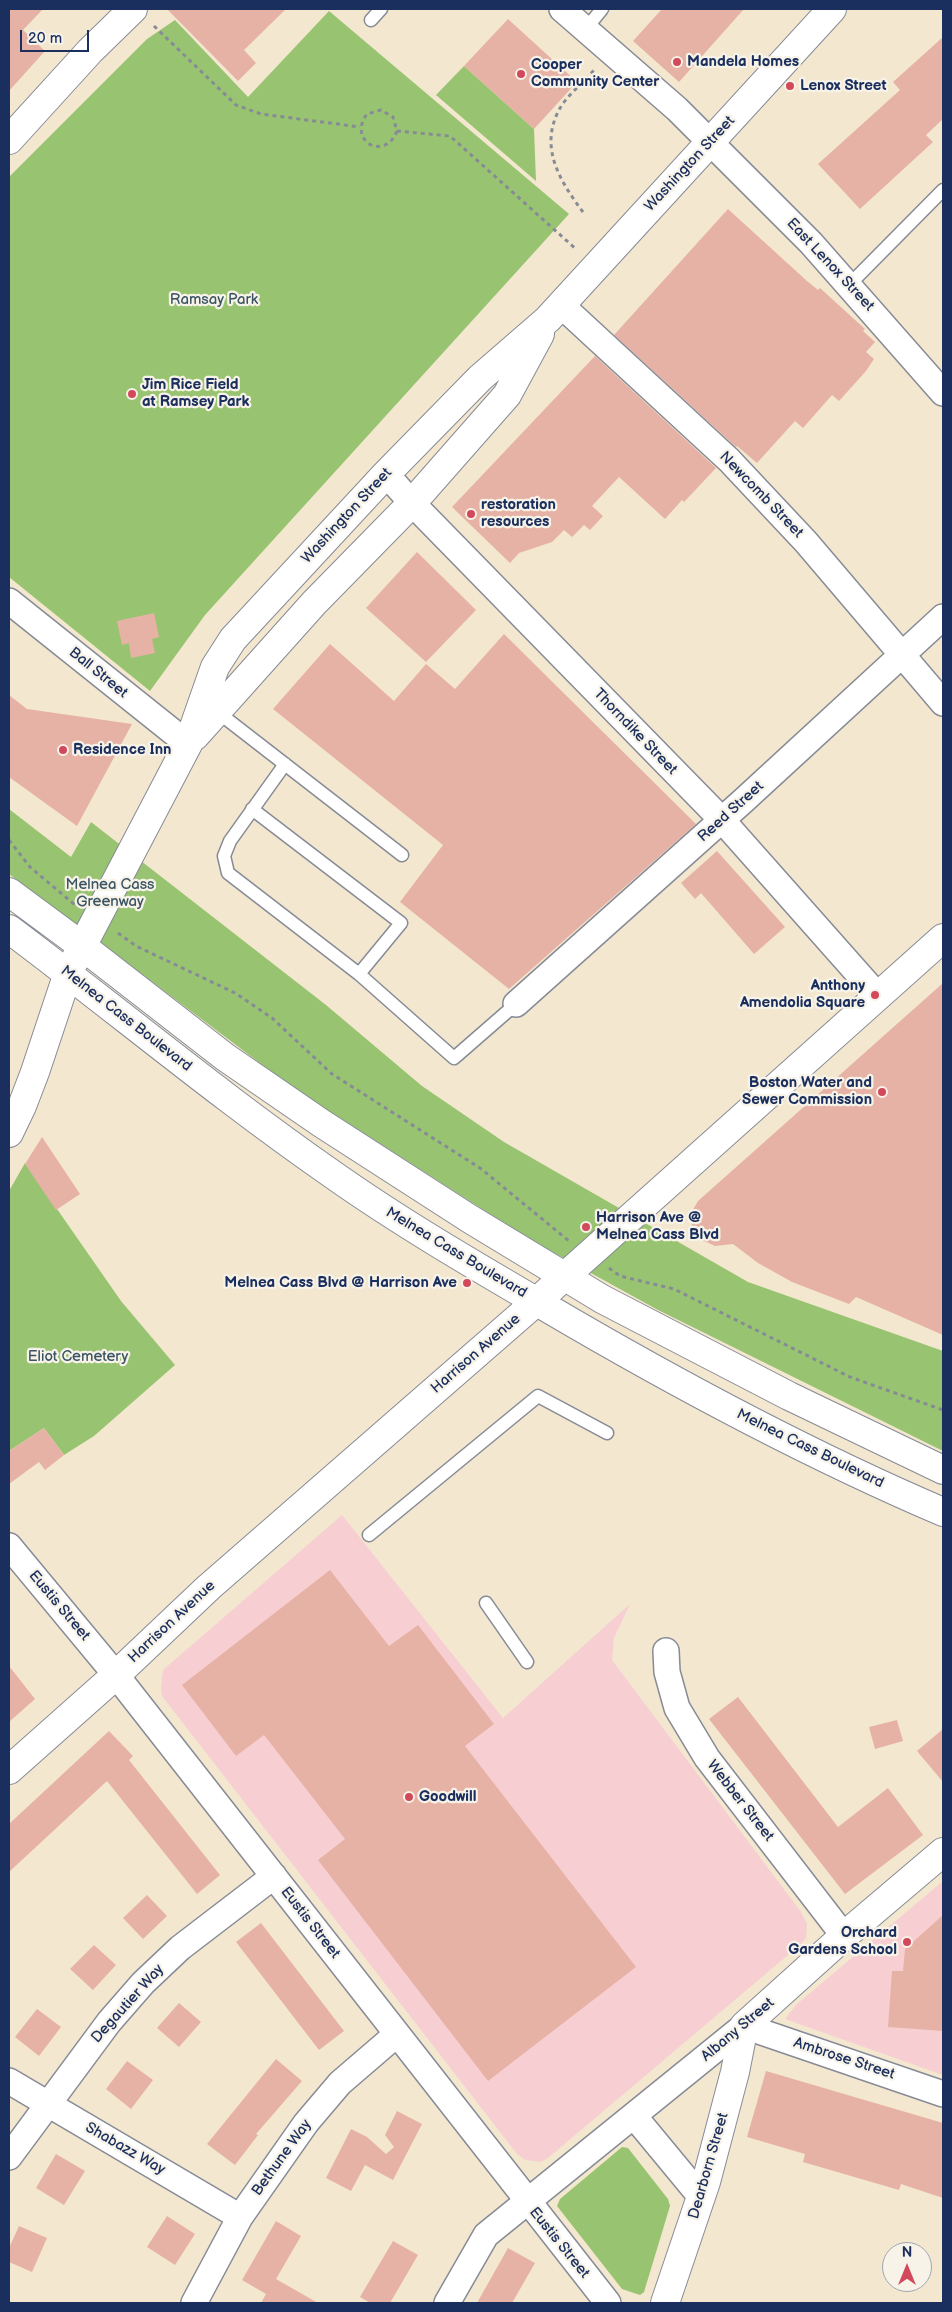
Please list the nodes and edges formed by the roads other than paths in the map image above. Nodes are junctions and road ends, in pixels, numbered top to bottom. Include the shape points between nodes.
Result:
1 (133, 9) edge
2 (381, 9) edge
3 (562, 9) edge
4 (602, 9) edge
5 (832, 9) edge
6 (371, 20) dead end
7 (585, 30) junction
8 (9, 140) edge
9 (710, 143) junction
10 (943, 190) edge
11 (849, 285) junction
12 (555, 312) junction
13 (943, 393) edge
14 (386, 474) junction
15 (412, 503) junction
16 (9, 601) edge
17 (943, 617) edge
18 (903, 655) junction
19 (943, 703) edge
20 (210, 707) junction
21 (188, 744) junction
22 (285, 764) junction
23 (252, 810) junction
24 (722, 820) junction
25 (402, 855) dead end
26 (9, 892) edge
27 (9, 929) edge
28 (943, 938) edge
29 (82, 946) junction
30 (68, 973) junction
31 (359, 974) junction
32 (878, 996) junction
33 (516, 1004) joint
34 (9, 1133) edge
35 (566, 1276) junction
36 (536, 1302) junction
37 (607, 1433) dead end
38 (943, 1470) edge
39 (943, 1512) edge
40 (368, 1535) dead end
41 (9, 1548) edge
42 (486, 1603) dead end
43 (666, 1650) dead end
44 (527, 1662) dead end
45 (116, 1675) junction
46 (9, 1770) edge
47 (943, 1852) edge
48 (274, 1876) junction
49 (844, 1936) junction
50 (744, 2026) junction
51 (397, 2034) junction
52 (9, 2081) edge
53 (943, 2094) edge
54 (48, 2104) junction
55 (634, 2116) junction
56 (9, 2157) edge
57 (701, 2197) junction
58 (527, 2203) junction
59 (240, 2217) junction
60 (194, 2303) edge
61 (447, 2303) edge
62 (608, 2303) edge
63 (665, 2303) edge

1 - 8 main road
2 - 6 lane
3 - 7 street
4 - 7 lane
5 - 9 main road, Washington Street
7 - 9 street via 677,109
9 - 11 street, East Lenox Street via 811,242
9 - 12 main road, Washington Street
10 - 11 lane
11 - 13 street, East Lenox Street
12 - 14 main road, Washington Street via 480,378
12 - 15 main road, Washington Street via 508,395
12 - 18 street, Newcomb Street via 729,460 806,542
14 - 15 street, Thorndike Street
14 - 20 main road, Washington Street via 234,639 215,667
15 - 20 main road, Washington Street
15 - 24 street, Thorndike Street
16 - 21 street, Ball Street
17 - 18 street, Reed Street
18 - 19 street, Newcomb Street
18 - 24 street, Reed Street
20 - 21 main road, Washington Street
20 - 22 lane
21 - 29 main road, Washington Street
22 - 23 lane
22 - 25 lane
23 - 31 lane via 230,841 224,856 228,873
23 - 31 lane via 401,923
24 - 32 street, Thorndike Street
24 - 33 street, Reed Street
26 - 29 main road, Melnea Cass Boulevard
27 - 30 main road, Melnea Cass Boulevard
28 - 32 main road, Harrison Avenue
29 - 30 main road, Washington Street
29 - 35 main road, Melnea Cass Boulevard via 225,1057 321,1123
30 - 34 main road, Washington Street via 35,1072
30 - 36 main road, Melnea Cass Boulevard via 211,1086 331,1174 459,1258
31 - 33 lane via 454,1058
32 - 35 main road, Harrison Avenue
35 - 36 main road, Harrison Avenue
35 - 38 main road, Melnea Cass Boulevard via 602,1299 764,1383
36 - 39 main road, Melnea Cass Boulevard via 682,1386 851,1471
36 - 45 main road, Harrison Avenue via 208,1587
37 - 40 lane via 538,1396
41 - 45 street, Eustis Street
42 - 44 lane
43 - 49 street, Webber Street via 667,1672 676,1708 707,1758
45 - 46 main road, Harrison Avenue
45 - 48 street, Eustis Street
47 - 49 main road, Albany Street
48 - 51 street, Eustis Street
48 - 54 street, Degautier Way via 180,1948 143,1983 109,2022
49 - 50 main road, Albany Street
50 - 53 street, Ambrose Street
50 - 55 street, Albany Street
50 - 57 main road, Dearborn Street
51 - 58 street, Eustis Street
51 - 59 street, Bethune Way via 340,2083 306,2123
52 - 54 street, Shabazz Way
54 - 56 street, Degautier Way
54 - 59 street, Shabazz Way
55 - 57 street
55 - 58 street, Albany Street
57 - 63 main road, Dearborn Street
58 - 61 street, Albany Street via 486,2236
58 - 62 street, Eustis Street
59 - 60 street, Bethune Way

